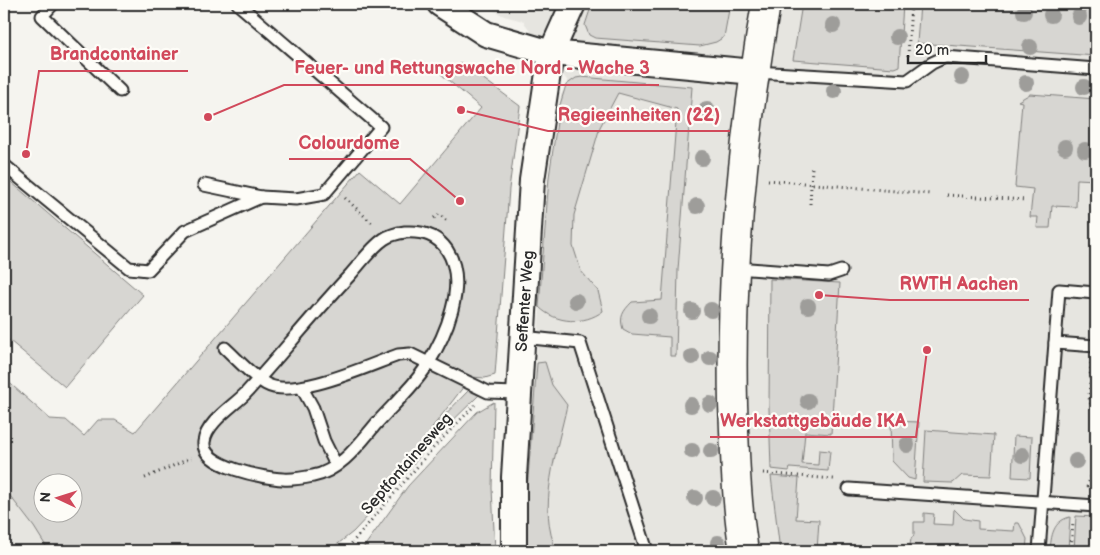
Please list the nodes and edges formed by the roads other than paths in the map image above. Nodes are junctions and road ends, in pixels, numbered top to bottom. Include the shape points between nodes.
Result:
1 (53, 4) edge
2 (440, 4) edge
3 (573, 4) edge
4 (766, 4) edge
5 (244, 6) edge
6 (551, 53) junction
7 (1096, 69) edge
8 (754, 72) junction
9 (120, 91) dead end
10 (4, 165) edge
11 (204, 185) dead end
12 (261, 197) junction
13 (736, 268) junction
14 (840, 271) dead end
15 (1096, 292) edge
16 (522, 337) junction
17 (1055, 343) junction
18 (1094, 346) edge
19 (225, 348) dead end
20 (429, 362) junction
21 (259, 378) junction
22 (302, 388) junction
23 (519, 393) junction
24 (336, 466) junction
25 (849, 489) dead end
26 (1043, 502) junction
27 (1096, 506) edge
28 (514, 551) edge
29 (647, 551) edge
30 (744, 551) edge
31 (1039, 551) edge

1 - 9 lane via 42,16
2 - 6 street via 486,34
3 - 6 street, Seffenter Weg
4 - 8 street
5 - 12 lane via 381,127 324,194 296,199
6 - 8 street
6 - 16 street, Seffenter Weg via 532,180
7 - 8 lane via 945,57 907,81
8 - 13 street
10 - 12 lane via 129,268 148,270 185,231
11 - 12 lane
13 - 14 lane via 829,275
13 - 30 street via 732,360 735,472
15 - 17 lane via 1059,290
16 - 23 street, Seffenter Weg
16 - 29 lane via 580,343
17 - 18 lane
17 - 26 lane
19 - 21 lane
20 - 21 lane via 451,310 457,275 442,242 420,232 405,232 383,239
20 - 22 lane via 410,354 398,355
20 - 23 lane via 488,392
20 - 24 lane
21 - 22 lane via 281,388
21 - 24 lane via 208,430 204,442 205,452 210,458 245,472 284,479 318,476
22 - 24 lane
23 - 28 street, Seffenter Weg
25 - 26 lane
26 - 27 lane
26 - 31 lane

